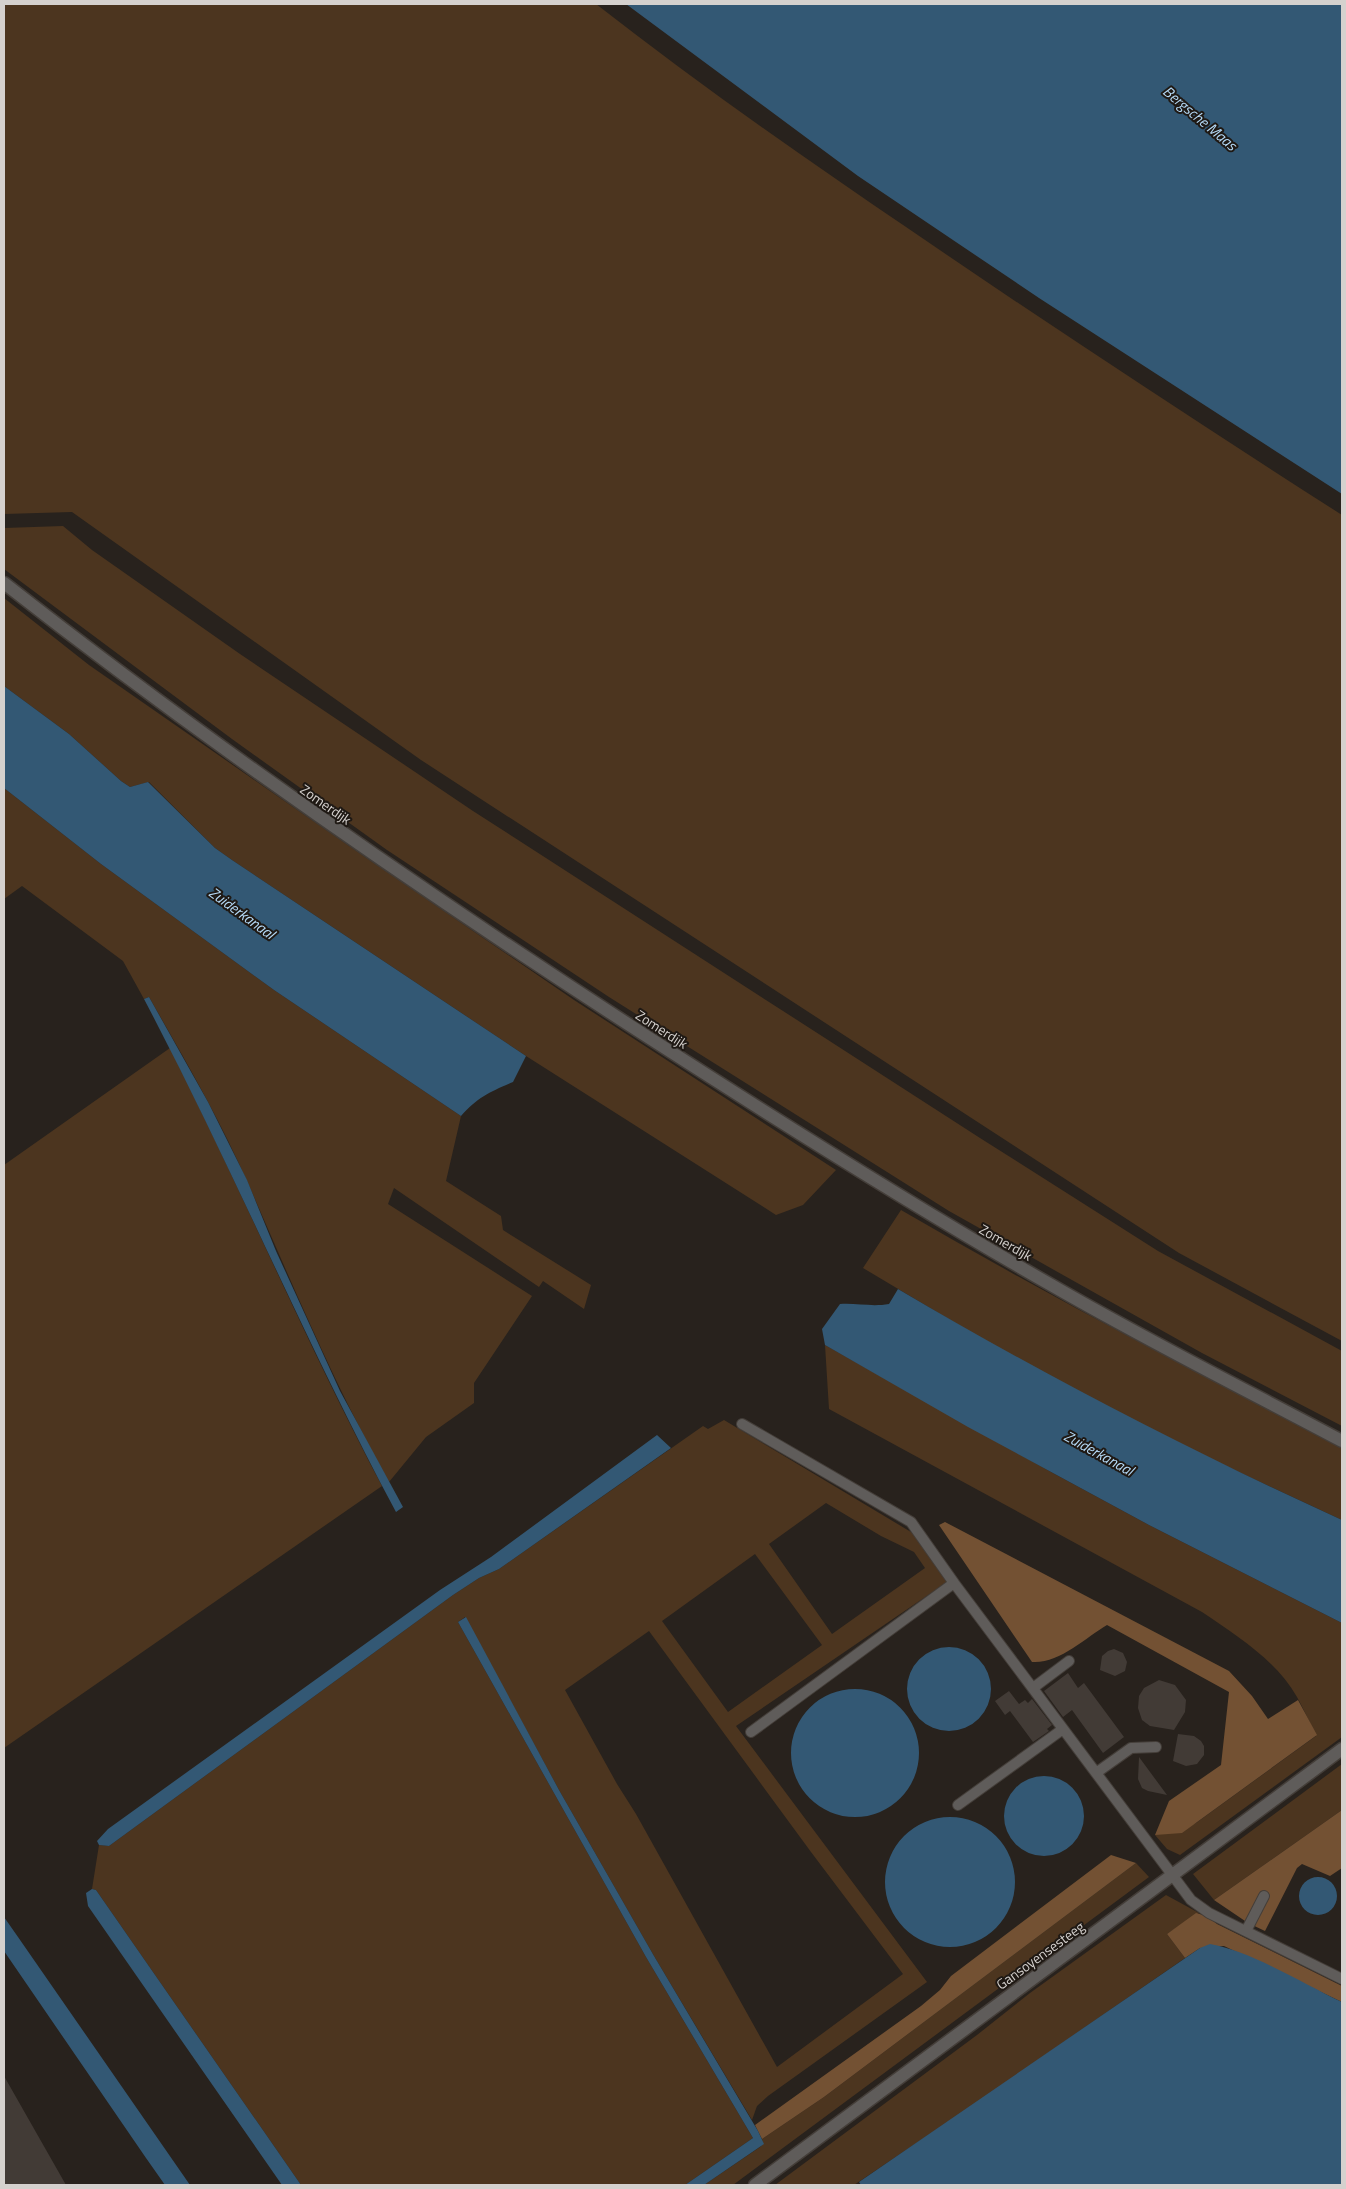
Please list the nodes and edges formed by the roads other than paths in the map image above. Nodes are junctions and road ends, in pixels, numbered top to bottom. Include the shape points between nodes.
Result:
1 (4, 583) edge
2 (742, 1424) dead end
3 (1342, 1441) edge
4 (954, 1583) junction
5 (1069, 1661) dead end
6 (1032, 1688) junction
7 (1063, 1729) junction
8 (751, 1732) dead end
9 (1156, 1747) dead end
10 (1342, 1749) edge
11 (1096, 1772) junction
12 (958, 1806) dead end
13 (1173, 1877) junction
14 (1264, 1896) dead end
15 (1246, 1931) junction
16 (1342, 1979) edge
17 (755, 2185) edge

1 - 3 street, Zomerdijk via 267,781 420,888 726,1088 962,1234 1226,1381
2 - 4 lane via 911,1522
4 - 6 lane
4 - 8 lane
5 - 6 lane
6 - 7 lane
7 - 11 lane
7 - 12 lane
9 - 11 lane via 1131,1748
10 - 13 street, Gansoyensesteeg
11 - 13 lane
13 - 15 lane via 1196,1905
13 - 17 street, Gansoyensesteeg
14 - 15 lane
15 - 16 lane

